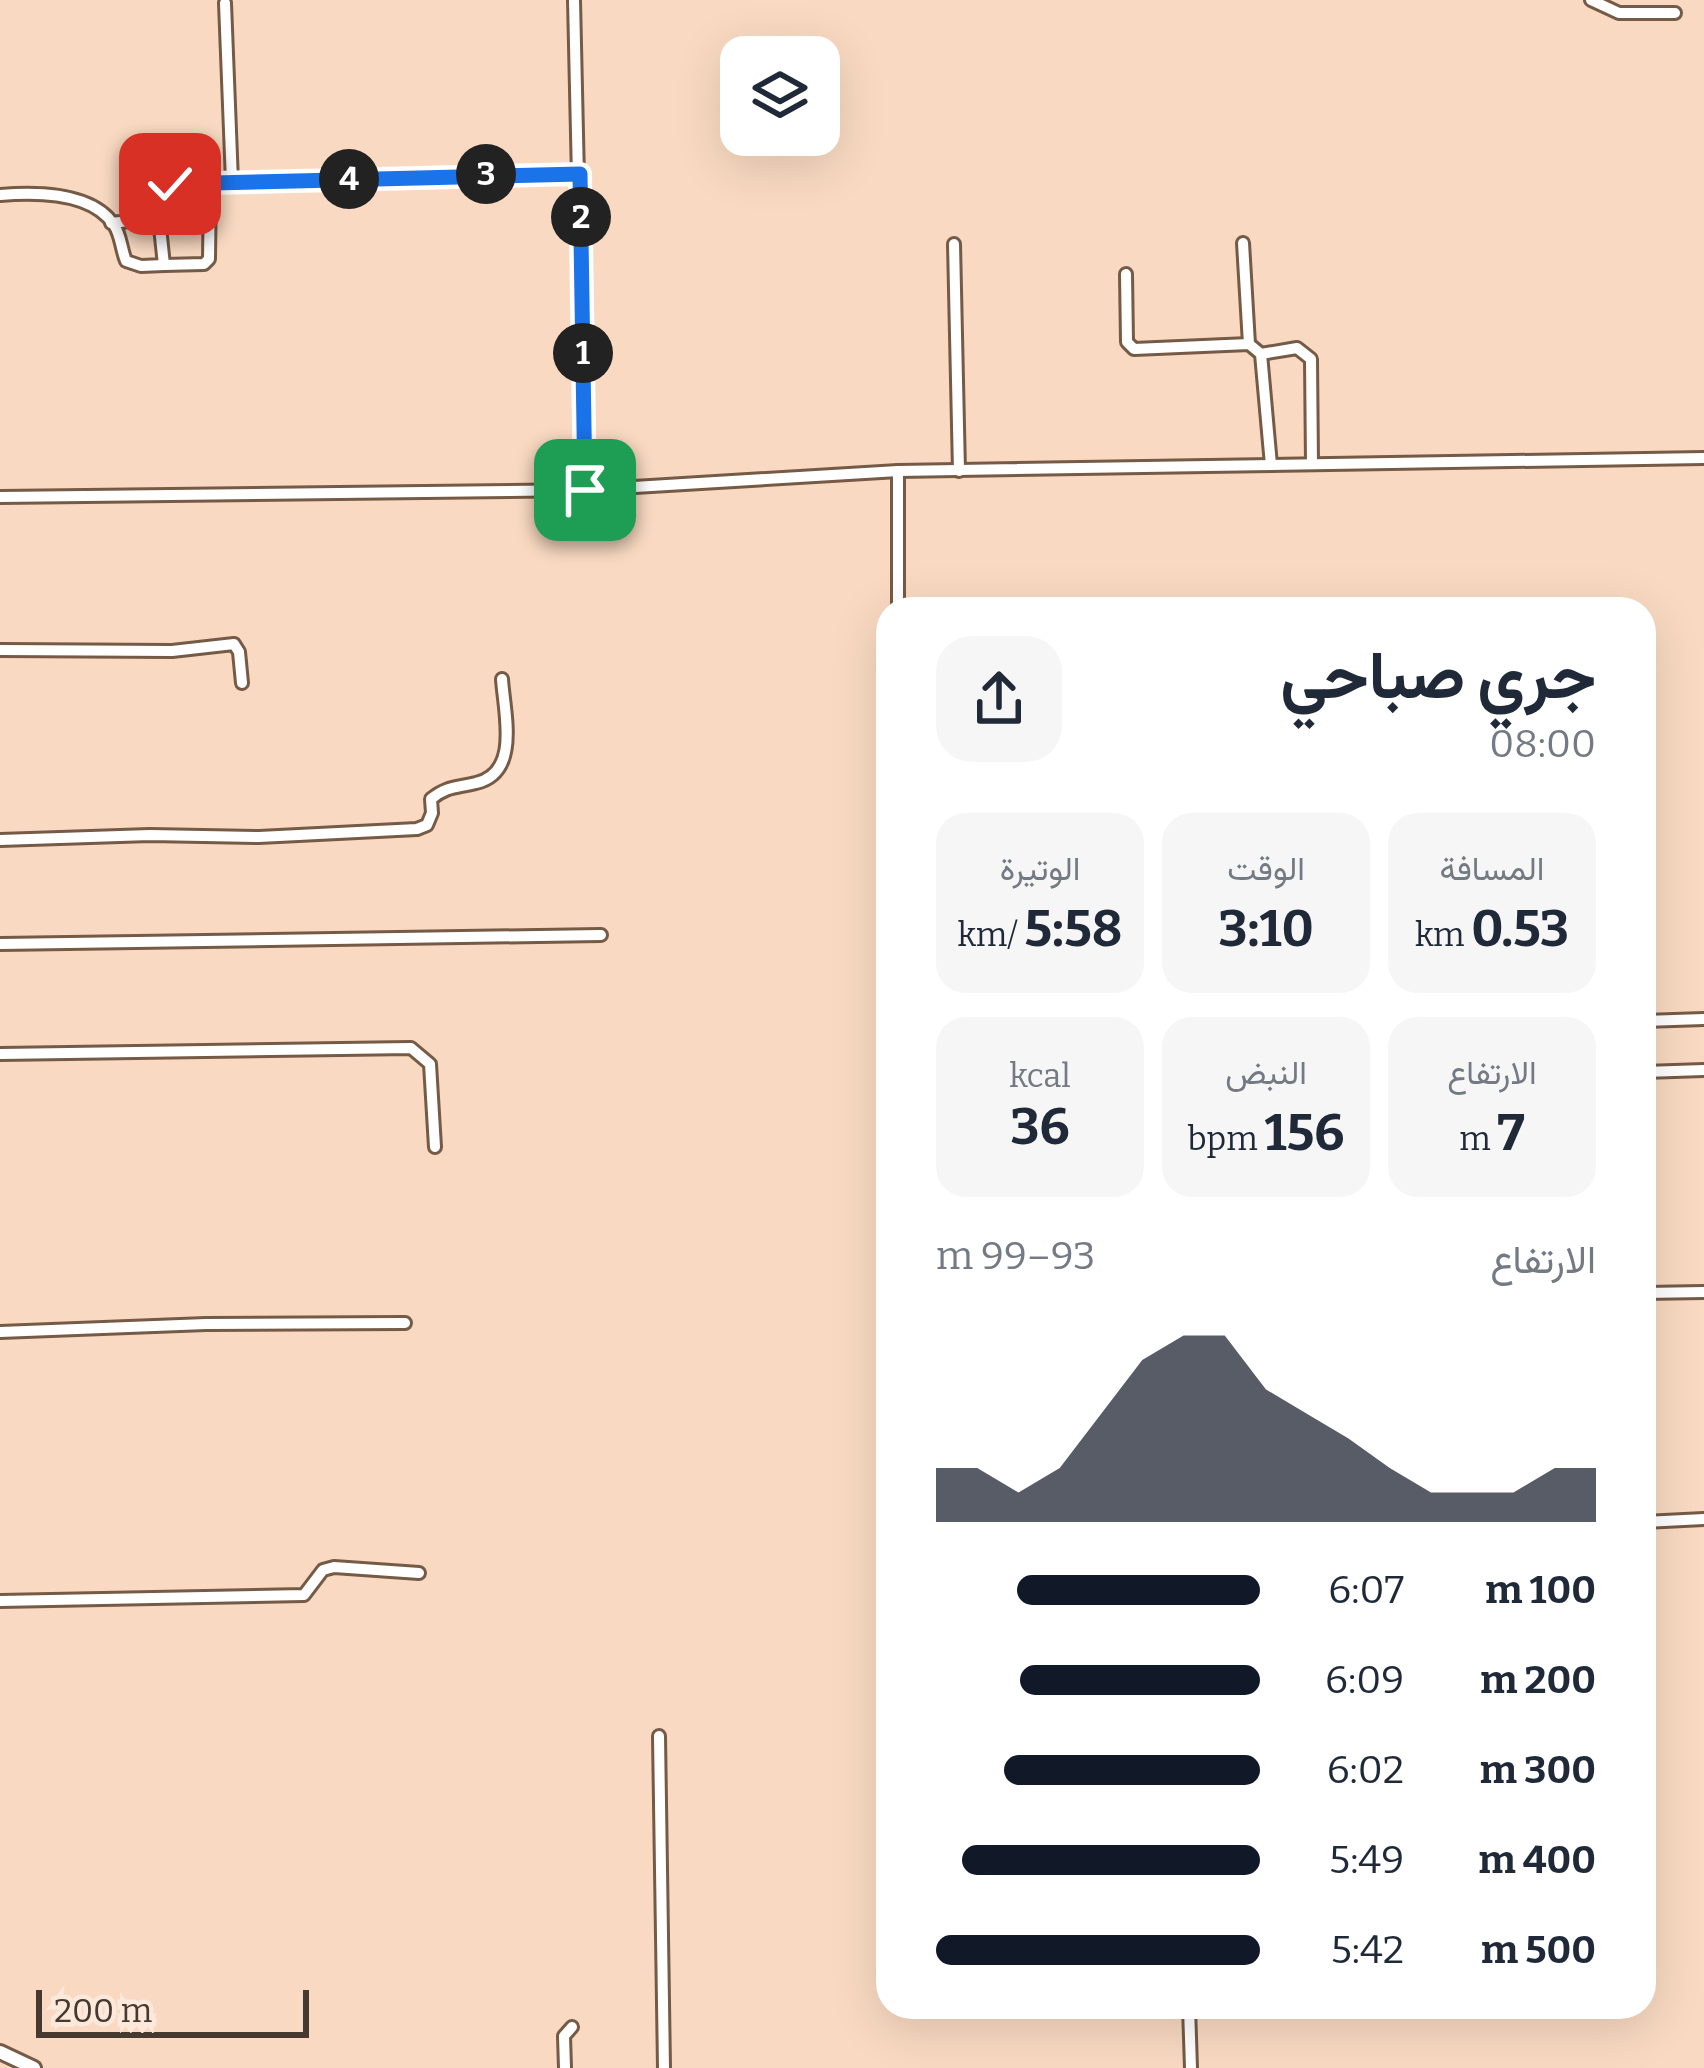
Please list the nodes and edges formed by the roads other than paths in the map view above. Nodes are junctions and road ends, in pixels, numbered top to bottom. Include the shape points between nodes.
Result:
1 (574, 0) edge
2 (1591, 0) edge
3 (225, 3) dead end
4 (1675, 13) dead end
5 (580, 174) junction
6 (210, 182) junction
7 (232, 182) junction
8 (0, 195) edge
9 (159, 218) junction
10 (111, 223) junction
11 (1243, 243) dead end
12 (954, 244) dead end
13 (164, 265) junction
14 (1126, 274) dead end
15 (1249, 344) junction
16 (1261, 354) junction
17 (1704, 458) edge
18 (1271, 464) junction
19 (1312, 464) junction
20 (898, 471) junction
21 (959, 471) junction
22 (585, 490) junction
23 (0, 497) edge
24 (898, 597) edge
25 (0, 650) edge
26 (502, 679) dead end
27 (242, 683) dead end
28 (0, 840) edge
29 (601, 935) dead end
30 (0, 944) edge
31 (1704, 1019) edge
32 (1656, 1021) edge
33 (0, 1054) edge
34 (1704, 1070) edge
35 (1656, 1072) edge
36 (435, 1147) dead end
37 (1704, 1292) edge
38 (1656, 1293) edge
39 (405, 1323) dead end
40 (0, 1332) edge
41 (1704, 1519) edge
42 (1656, 1521) edge
43 (419, 1573) dead end
44 (0, 1600) edge
45 (659, 1736) dead end
46 (1189, 2019) edge
47 (572, 2026) dead end
48 (0, 2052) edge
49 (34, 2068) edge
50 (565, 2068) edge
51 (664, 2068) edge
52 (1191, 2068) edge

1 - 5 street
2 - 4 street via 1619,13
3 - 7 street
5 - 7 street
5 - 22 street
6 - 7 street
6 - 9 street via 170,184
6 - 13 street via 209,259
8 - 10 street via 55,195 102,210
9 - 10 street
9 - 13 street
10 - 13 street via 126,261
11 - 15 street
12 - 21 street
14 - 15 street via 1127,342 1134,349
15 - 16 street
16 - 18 street
16 - 19 street via 1297,349 1312,359
17 - 19 street
18 - 19 street
18 - 21 street
20 - 21 street
20 - 22 street
20 - 24 street
22 - 23 street
25 - 27 street via 234,644
26 - 28 street via 501,767 483,782 445,787 431,799 427,825 417,829
29 - 30 street
31 - 32 street
33 - 36 street via 411,1048 430,1064
34 - 35 street
37 - 38 street
39 - 40 street
41 - 42 street
43 - 44 street via 322,1570 304,1595
45 - 51 street
46 - 52 street
47 - 50 street via 564,2036
48 - 49 street

